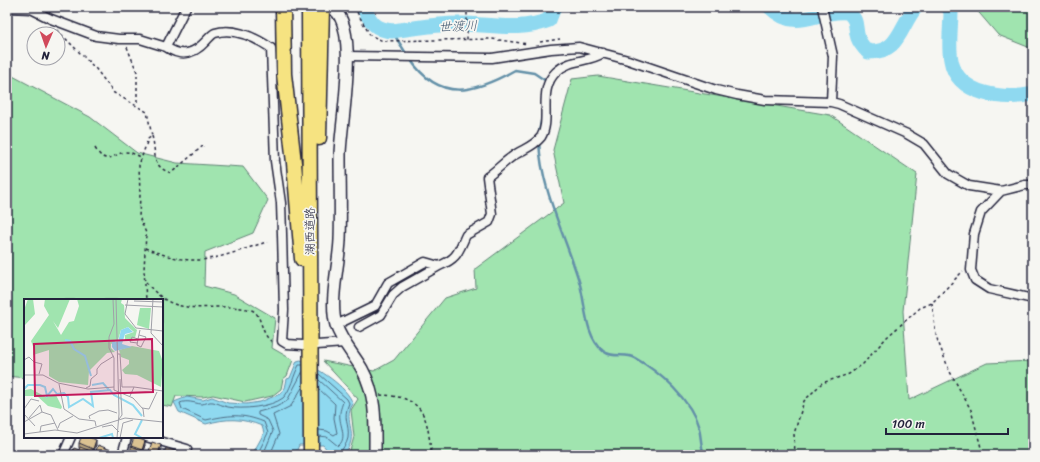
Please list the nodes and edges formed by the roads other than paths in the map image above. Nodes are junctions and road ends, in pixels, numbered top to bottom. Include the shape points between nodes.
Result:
1 (186, 7) edge
2 (283, 7) edge
3 (822, 7) edge
4 (7, 8) edge
5 (318, 9) edge
6 (166, 47) junction
7 (603, 53) junction
8 (348, 56) junction
9 (831, 102) junction
10 (1033, 185) edge
11 (1000, 191) junction
12 (438, 266) junction
13 (1033, 299) edge
14 (336, 325) junction
15 (359, 327) dead end
16 (310, 343) junction
17 (345, 343) junction
18 (71, 438) edge
19 (127, 438) edge
20 (149, 438) edge
21 (311, 450) edge
22 (63, 455) edge
23 (122, 455) edge
24 (185, 455) edge
25 (375, 455) edge

1 - 6 street
2 - 16 highway via 284,74
3 - 9 street via 833,56
4 - 6 street via 31,9 96,36 140,39
5 - 8 street via 341,16 346,32
5 - 16 highway, 湖西道路 via 318,141 310,160
6 - 16 street via 171,51 186,54 197,51 214,34 222,32 254,38 271,48 275,161 281,203 284,310 282,341 287,344
7 - 8 street via 579,47 492,58
7 - 9 street via 737,95 765,100
7 - 12 street via 567,64 555,73 547,87 545,126 541,136 531,147 513,156 487,177 492,214 489,222 466,235 457,255 448,263
8 - 14 street via 340,148 340,241 334,310
9 - 11 street via 907,134 924,144 948,174 969,186
10 - 11 street
11 - 13 street via 981,212 974,234 971,270 975,280 983,287
12 - 14 street via 425,262 398,275 388,283 375,306
12 - 15 street via 402,287 393,295 381,315
14 - 17 street
16 - 17 street
16 - 21 highway, 湖西道路
17 - 25 street via 362,370 372,395
18 - 22 street
19 - 23 street
20 - 24 street via 187,449

